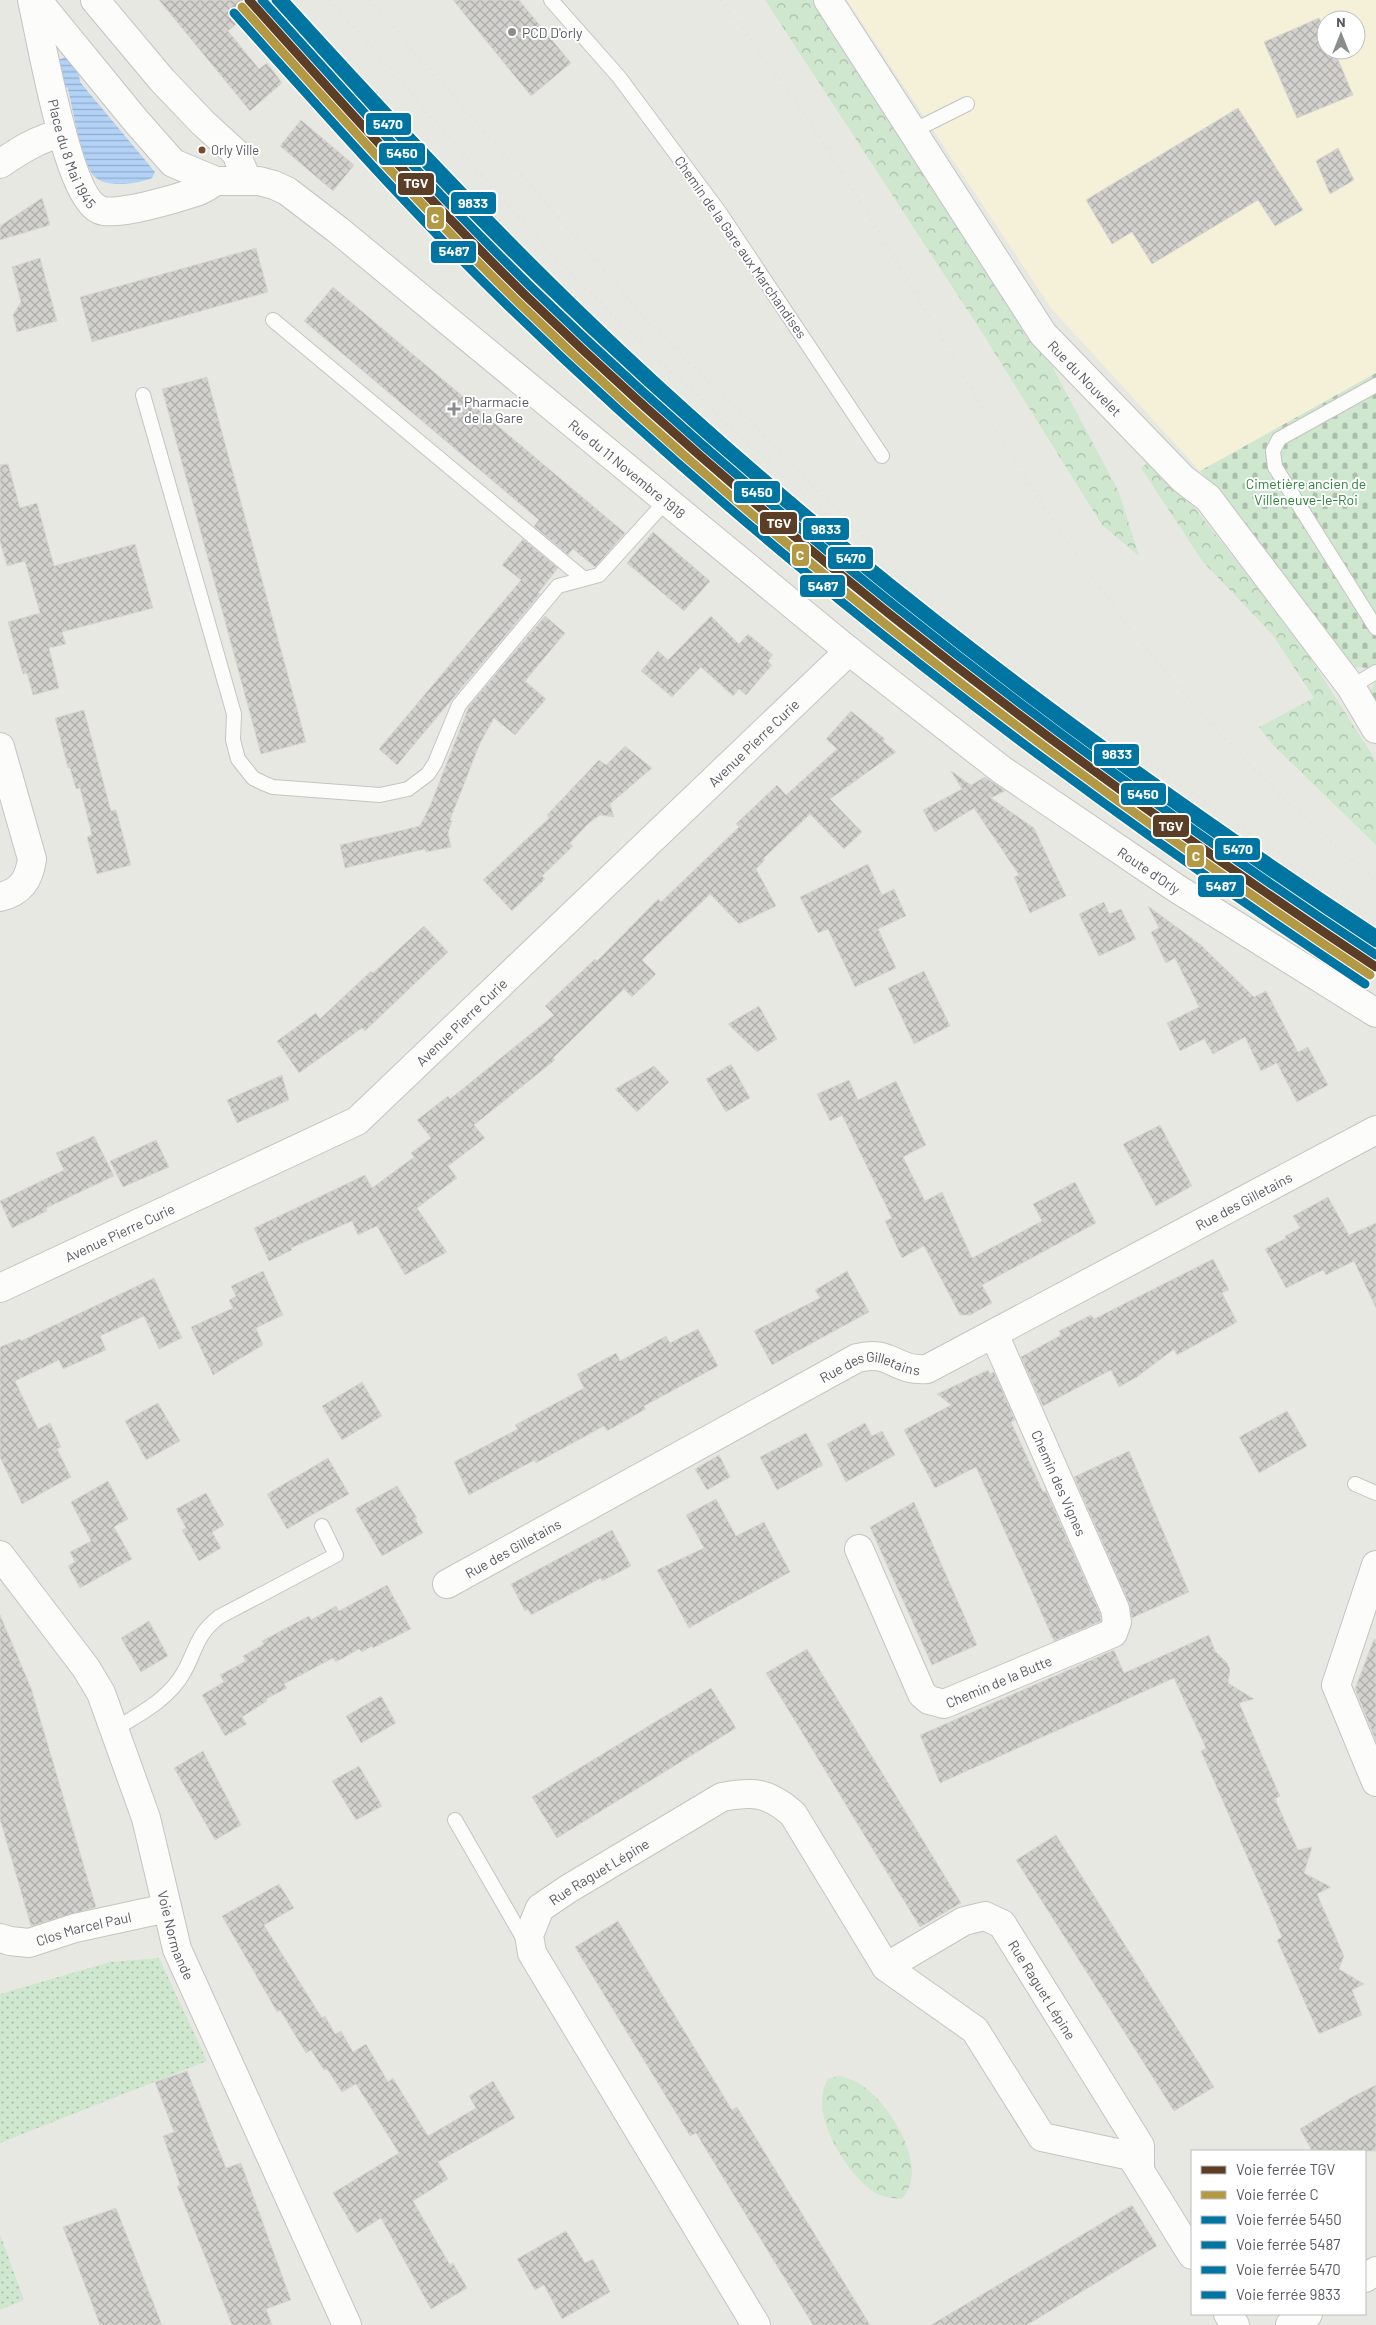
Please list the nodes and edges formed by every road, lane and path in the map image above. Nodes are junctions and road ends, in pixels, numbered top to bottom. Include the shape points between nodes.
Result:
1 (32, 0) edge
2 (37, 0) edge
3 (95, 0) edge
4 (552, 0) edge
5 (828, 0) edge
6 (967, 104) dead end
7 (913, 131) junction
8 (62, 133) junction
9 (0, 164) edge
10 (247, 180) junction
11 (216, 181) junction
12 (272, 320) dead end
13 (1376, 385) edge
14 (143, 395) dead end
15 (882, 456) dead end
16 (666, 501) junction
17 (584, 579) junction
18 (1376, 628) edge
19 (849, 651) junction
20 (1376, 672) edge
21 (1351, 686) junction
22 (1376, 729) edge
23 (0, 746) edge
24 (1002, 770) joint
25 (0, 897) edge
26 (1376, 1012) edge
27 (1376, 1130) edge
28 (0, 1288) edge
29 (994, 1334) junction
30 (1355, 1484) dead end
31 (1376, 1493) edge
32 (322, 1526) dead end
33 (859, 1549) dead end
34 (0, 1555) edge
35 (1376, 1564) edge
36 (447, 1584) dead end
37 (1113, 1633) joint
38 (115, 1729) junction
39 (1376, 1782) edge
40 (454, 1820) dead end
41 (167, 1908) junction
42 (0, 1938) edge
43 (532, 1953) junction
44 (886, 1967) junction
45 (1140, 2169) junction
46 (1191, 2253) edge
47 (1306, 2315) edge
48 (347, 2325) edge
49 (756, 2325) edge
50 (1290, 2325) edge

1 - 8 street, Place du 8 Mai 1945
2 - 11 street, Place du 8 Mai 1945 via 173,163
3 - 10 street via 202,124 236,153
4 - 15 lane, Chemin de la Gare aux Marchandises via 619,77 720,213
5 - 7 street, Rue du Nouvelet
6 - 7 lane
7 - 21 street, Rue du Nouvelet via 1044,334 1183,479 1208,498
8 - 9 street via 24,147
8 - 11 street, Place du 8 Mai 1945 via 77,180 88,202 101,211 122,212 198,192
10 - 11 street, Place du 8 Mai 1945
10 - 16 street, Rue du 11 Novembre 1918 via 280,188 316,214
12 - 17 lane
13 - 18 lane via 1279,439 1273,451 1275,467
14 - 17 lane via 234,714 234,749 244,769 253,778 272,787 380,795 408,789 418,783 434,763 459,706 558,586
16 - 17 lane via 599,575
16 - 19 street, Rue du 11 Novembre 1918
19 - 24 street, Rue du 11 Novembre 1918
19 - 28 street, Avenue Pierre Curie via 357,1121
20 - 21 lane
21 - 22 street, Rue du Nouvelet
23 - 25 street via 32,859 26,880 18,889
24 - 26 street, Route d'Orly via 1176,888
27 - 29 street, Rue des Gilletains
29 - 36 street, Rue des Gilletains via 927,1369 902,1367 885,1356 872,1354 857,1358
29 - 37 street, Chemin des Vignes via 1115,1609 1117,1622
30 - 31 lane
32 - 38 lane via 336,1555 206,1627 184,1672 169,1692
33 - 37 street, Chemin de la Butte via 922,1694 929,1700 944,1704
34 - 38 street, Voie Normande via 86,1668 101,1693
35 - 39 street via 1336,1685
38 - 41 street, Voie Normande via 146,1818
40 - 43 lane
41 - 42 street, Clos Marcel Paul via 75,1928 29,1943
41 - 48 street, Voie Normande via 178,1949
43 - 44 street, Rue Raguet Lépine via 529,1935 540,1908 722,1797 743,1793 764,1794 793,1814
43 - 49 street, Rue Raguet Lépine
44 - 45 street, Rue Raguet Lépine via 976,2030 1042,2137 1131,2156
44 - 45 street, Rue Raguet Lépine via 964,1921 985,1916 1002,1924 1140,2146
45 - 46 street, Rue Raguet Lépine
47 - 50 street

